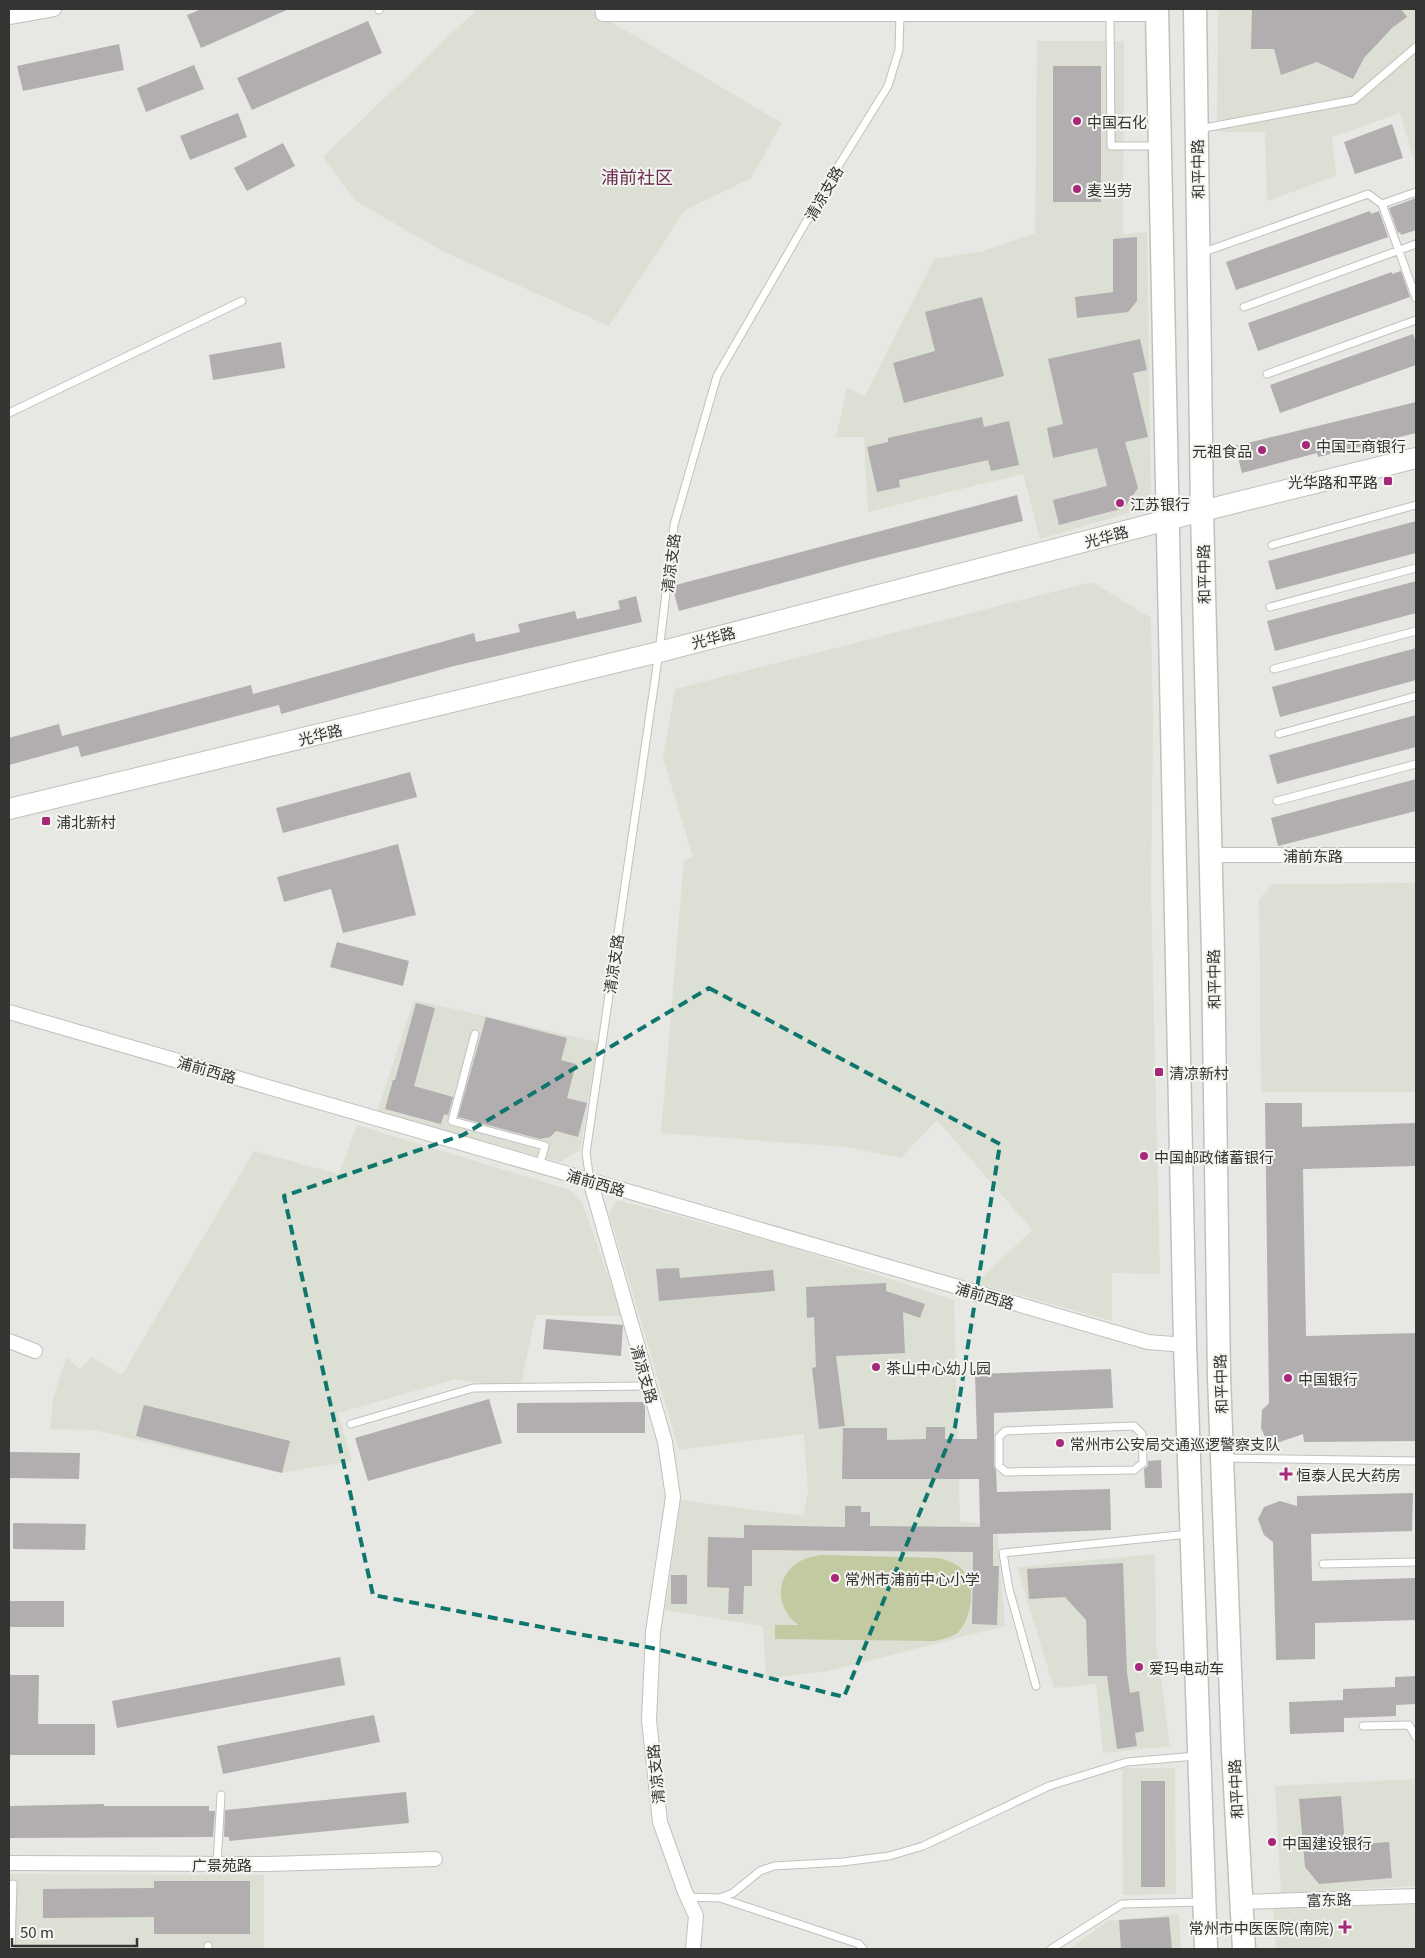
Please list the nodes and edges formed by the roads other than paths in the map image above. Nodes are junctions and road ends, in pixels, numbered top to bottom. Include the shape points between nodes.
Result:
1 (54, 9) edge
2 (1195, 9) edge
3 (603, 11) edge
4 (1157, 12) edge
5 (1110, 14) junction
6 (900, 15) junction
7 (9, 17) edge
8 (1416, 47) edge
9 (1196, 129) junction
10 (1159, 146) junction
11 (1416, 192) edge
12 (1382, 204) junction
13 (1416, 244) edge
14 (1399, 251) junction
15 (1198, 254) junction
16 (1416, 298) edge
17 (242, 301) dead end
18 (1244, 307) dead end
19 (1416, 320) edge
20 (1267, 374) dead end
21 (9, 413) edge
22 (1416, 458) edge
23 (1416, 505) edge
24 (1202, 511) junction
25 (1166, 520) junction
26 (1272, 545) dead end
27 (1416, 568) edge
28 (1270, 607) dead end
29 (1416, 631) edge
30 (659, 652) junction
31 (1274, 669) dead end
32 (1416, 696) edge
33 (1278, 734) dead end
34 (1416, 764) edge
35 (1277, 801) dead end
36 (9, 809) edge
37 (1210, 855) junction
38 (1416, 855) edge
39 (9, 1012) edge
40 (475, 1034) dead end
41 (539, 1166) junction
42 (590, 1180) junction
43 (9, 1341) edge
44 (1184, 1345) junction
45 (35, 1351) dead end
46 (649, 1386) junction
47 (351, 1424) dead end
48 (1188, 1446) junction
49 (1142, 1448) junction
50 (1222, 1458) junction
51 (1416, 1461) edge
52 (1190, 1534) junction
53 (1416, 1562) edge
54 (1323, 1564) dead end
55 (1036, 1686) dead end
56 (1362, 1726) dead end
57 (1416, 1737) edge
58 (1199, 1755) junction
59 (221, 1796) dead end
60 (435, 1859) dead end
61 (9, 1863) edge
62 (217, 1864) junction
63 (12, 1884) dead end
64 (687, 1896) junction
65 (1416, 1896) edge
66 (720, 1898) junction
67 (1204, 1902) junction
68 (1241, 1902) junction
69 (11, 1949) edge
70 (693, 1949) edge
71 (863, 1949) edge
72 (1051, 1949) edge
73 (1206, 1949) edge
74 (1244, 1949) edge

1 - 7 street
2 - 9 main road, 和平中路
3 - 6 street
4 - 5 street
4 - 10 main road
5 - 6 street
5 - 10 lane via 1111,146
6 - 30 lane, 清凉支路 via 899,50 888,86 716,376 674,525
8 - 9 lane via 1354,100
9 - 15 main road, 和平中路
10 - 25 main road
11 - 12 lane
12 - 14 lane
12 - 15 lane via 1368,194
13 - 14 lane
14 - 16 lane
14 - 18 lane
15 - 24 main road, 和平中路
17 - 21 lane
19 - 20 lane
22 - 24 main road, 光华路
23 - 26 lane
24 - 25 main road, 光华路
24 - 37 main road, 和平中路
25 - 30 main road, 光华路
25 - 44 main road
27 - 28 lane
29 - 31 lane
30 - 36 main road, 光华路
30 - 42 lane, 清凉支路 via 586,1153
32 - 33 lane
34 - 35 lane
37 - 38 street, 浦前东路
37 - 50 main road, 和平中路
39 - 41 street, 浦前西路
40 - 41 lane via 452,1121 545,1146
41 - 42 street, 浦前西路
42 - 44 street, 浦前西路 via 1148,1342
42 - 46 street, 清凉支路
43 - 45 street
44 - 48 main road
46 - 47 lane via 473,1388
46 - 64 street, 清凉支路 via 664,1442 673,1497 653,1632 649,1720 660,1822
48 - 49 lane
48 - 52 main road
49 - 49 lane via 1142,1434 1134,1426 1005,1431 998,1437 999,1466 1006,1472 1134,1470 1142,1463
50 - 51 lane
50 - 68 main road, 和平中路
52 - 55 lane via 1003,1553 1009,1589
52 - 58 main road
53 - 54 lane
56 - 57 lane via 1409,1725
58 - 66 lane via 1126,1762 1049,1786 923,1846 889,1856 774,1866 760,1871 732,1893
58 - 67 main road
59 - 62 lane
60 - 62 street, 广景苑路
61 - 62 street, 广景苑路
63 - 69 lane
64 - 66 lane
64 - 70 street, 清凉支路 via 696,1916
65 - 68 street, 富东路
66 - 71 lane via 859,1944
67 - 72 lane via 1122,1904
67 - 73 main road
68 - 74 main road, 和平中路

